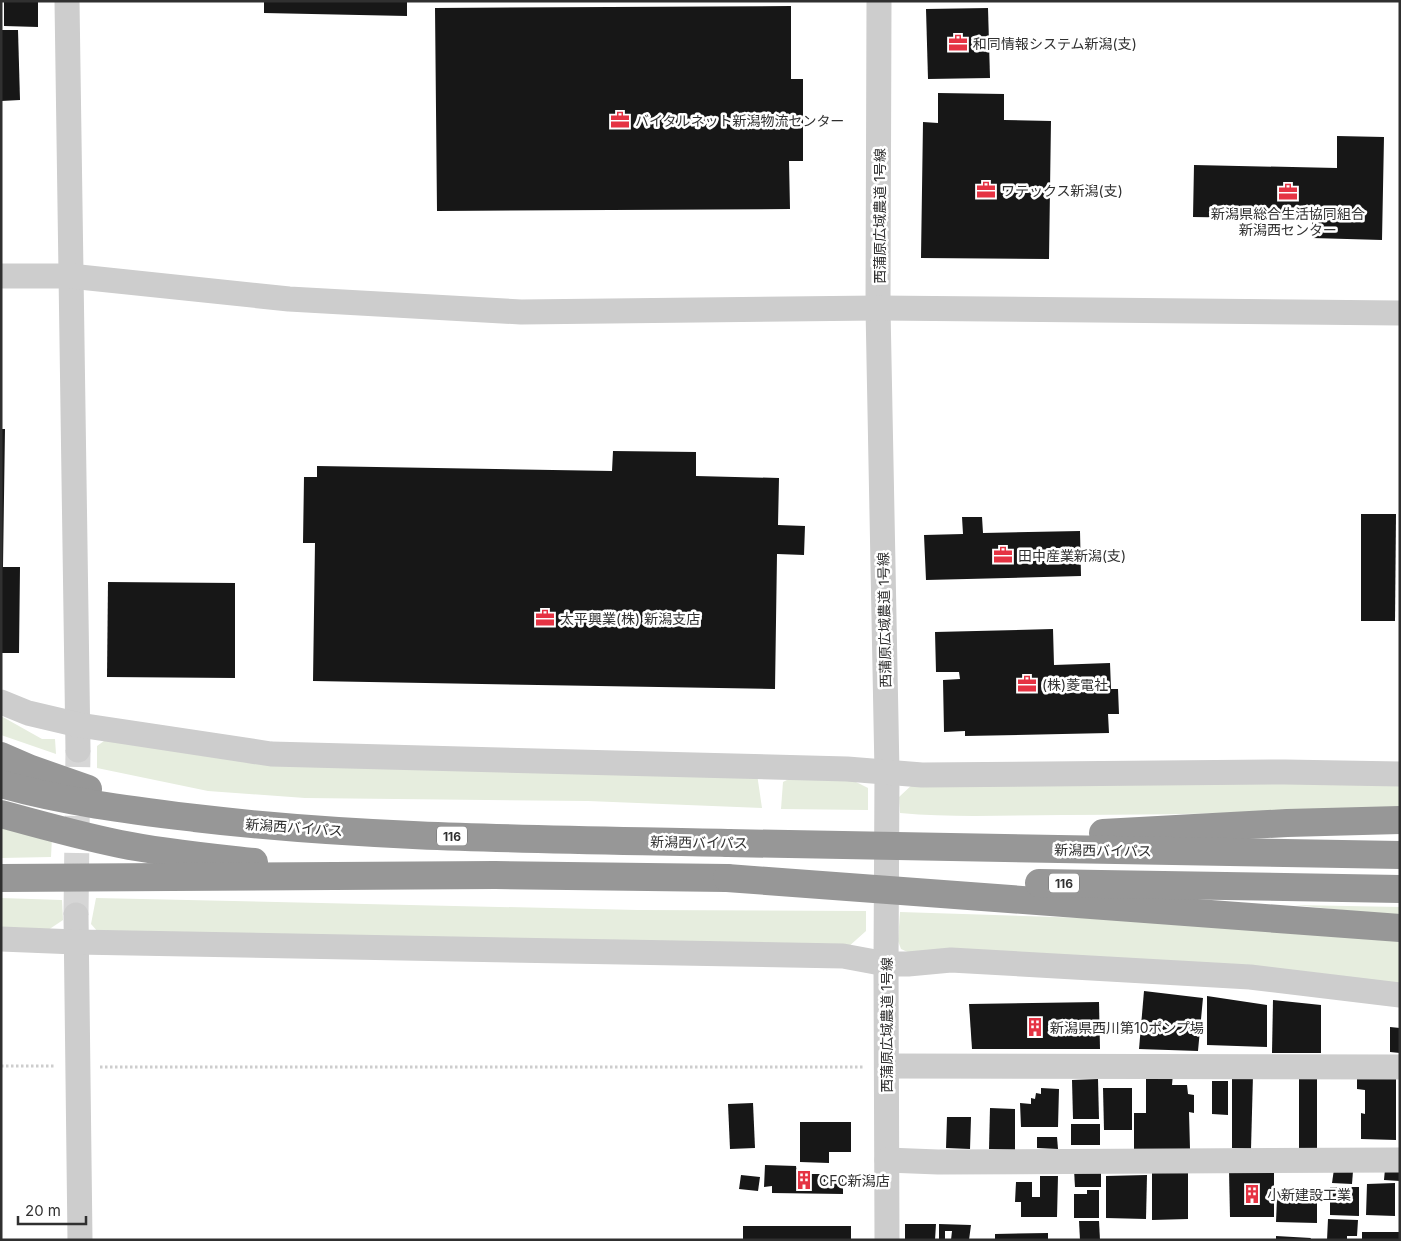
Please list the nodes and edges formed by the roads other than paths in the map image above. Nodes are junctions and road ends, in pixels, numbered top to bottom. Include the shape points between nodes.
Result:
1 (67, 1) edge
2 (879, 1) edge
3 (1, 276) edge
4 (70, 276) junction
5 (878, 308) junction
6 (1400, 314) edge
7 (1, 702) edge
8 (79, 725) junction
9 (78, 750) tunnel mouth
10 (1, 756) edge
11 (887, 772) junction
12 (1400, 774) edge
13 (1, 784) edge
14 (1, 814) edge
15 (178, 816) junction
16 (1400, 820) edge
17 (870, 845) junction
18 (1400, 855) edge
19 (495, 874) junction
20 (1, 878) edge
21 (727, 878) junction
22 (1400, 889) edge
23 (76, 915) tunnel mouth
24 (1400, 928) edge
25 (1, 939) edge
26 (76, 942) junction
27 (886, 964) junction
28 (1400, 995) edge
29 (886, 1066) junction
30 (1400, 1067) edge
31 (886, 1160) junction
32 (1400, 1160) edge
33 (80, 1240) edge
34 (887, 1240) edge

1 - 4 street
2 - 5 street, 西蒲原広域農道 1号線
3 - 4 street
4 - 5 street via 289,299 521,312
4 - 8 street
5 - 6 street
5 - 11 street, 西蒲原広域農道 1号線
7 - 8 street via 28,713
8 - 9 street
8 - 11 street via 272,754
10 - 15 highway via 87,788
11 - 12 street via 922,775
11 - 27 street, 西蒲原広域農道 1号線
13 - 15 highway, 新潟西バイパス / 116 via 94,804
14 - 19 highway via 121,844 187,855 301,866
15 - 17 highway, 新潟西バイパス / 116, bridge via 257,825 495,838
16 - 17 highway, bridge
17 - 18 highway, 新潟西バイパス / 116, bridge
19 - 20 highway, 116
19 - 21 highway, 116
21 - 22 highway, 116, bridge
21 - 24 highway, bridge
23 - 26 street
25 - 26 street
26 - 27 street via 843,956
26 - 33 street
27 - 28 street via 951,960 1230,976
27 - 29 street, 西蒲原広域農道 1号線
29 - 30 street
29 - 31 street, 西蒲原広域農道 1号線
31 - 32 street
31 - 34 street, 西蒲原広域農道 1号線

